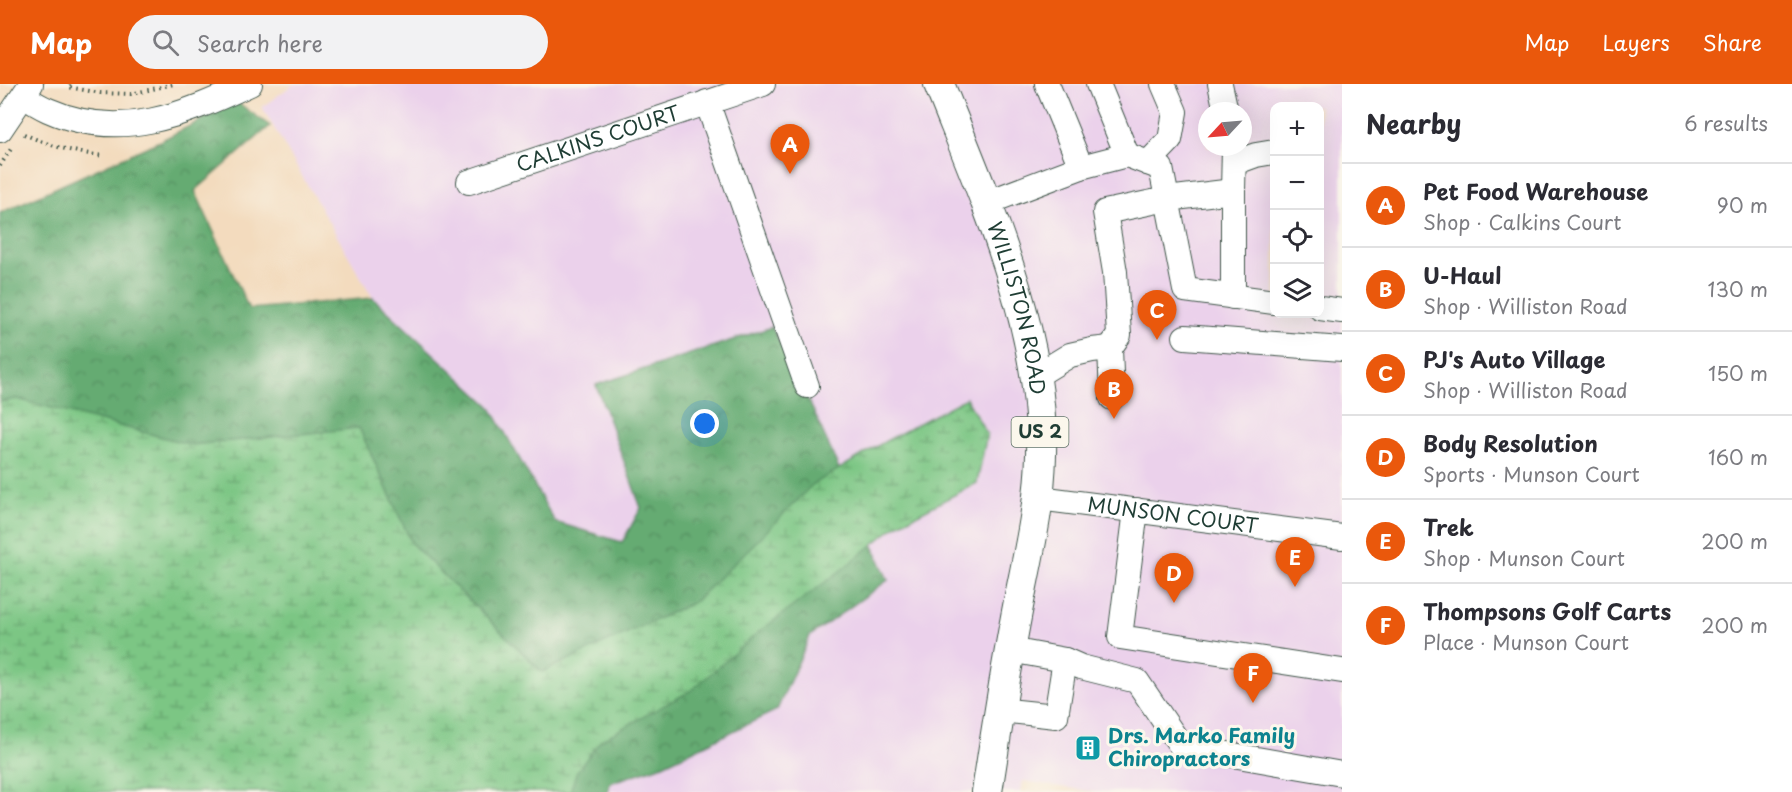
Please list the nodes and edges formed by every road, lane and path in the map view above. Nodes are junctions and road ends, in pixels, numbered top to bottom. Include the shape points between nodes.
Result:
1 (70, 84) edge
2 (174, 84) edge
3 (249, 84) edge
4 (763, 84) edge
5 (939, 84) edge
6 (1047, 84) edge
7 (1098, 84) edge
8 (1163, 84) edge
9 (1220, 84) edge
10 (27, 90) edge
11 (707, 102) junction
12 (1224, 102) edge
13 (11, 131) edge
14 (1270, 153) edge
15 (1252, 155) edge
16 (104, 156) dead end
17 (1234, 156) edge
18 (1137, 159) junction
19 (1081, 167) junction
20 (469, 182) dead end
21 (1233, 191) junction
22 (1167, 199) junction
23 (986, 202) junction
24 (1233, 297) junction
25 (1270, 301) edge
26 (1324, 309) edge
27 (1342, 311) edge
28 (1185, 337) dead end
29 (1110, 348) junction
30 (1342, 349) edge
31 (1034, 376) junction
32 (807, 387) dead end
33 (1112, 398) dead end
34 (1039, 498) junction
35 (1136, 510) junction
36 (1342, 537) edge
37 (1010, 650) junction
38 (1065, 660) junction
39 (1342, 671) edge
40 (1000, 710) junction
41 (1342, 774) edge
42 (987, 792) edge

1 - 2 path via 68,87 99,93 132,94
3 - 10 street via 174,116 122,125 94,123 47,110
4 - 11 street, CALKINS COURT
5 - 23 main road, WILLISTON ROAD / US 2
6 - 19 street
7 - 18 street
8 - 18 street via 1174,112 1170,140
9 - 12 street
10 - 13 street
11 - 20 street, CALKINS COURT
11 - 32 street
13 - 16 path via 51,146
14 - 15 street
17 - 21 street
18 - 19 street
18 - 22 street via 1161,168
19 - 23 street
21 - 22 street
21 - 24 street
22 - 24 street via 1185,290
22 - 29 street via 1105,212 1119,335
23 - 31 main road, WILLISTON ROAD / US 2 via 1014,282
24 - 25 street
26 - 27 street
28 - 30 street
29 - 31 street via 1070,355
29 - 33 street
31 - 34 main road, WILLISTON ROAD / US 2 via 1039,404
34 - 35 street, MUNSON COURT
34 - 37 main road, WILLISTON ROAD / US 2
35 - 36 street, MUNSON COURT
35 - 39 street via 1120,637
37 - 38 street
37 - 40 main road, WILLISTON ROAD / US 2
38 - 40 street via 1056,716
38 - 41 street via 1137,681 1181,746
40 - 42 main road, WILLISTON ROAD / US 2

